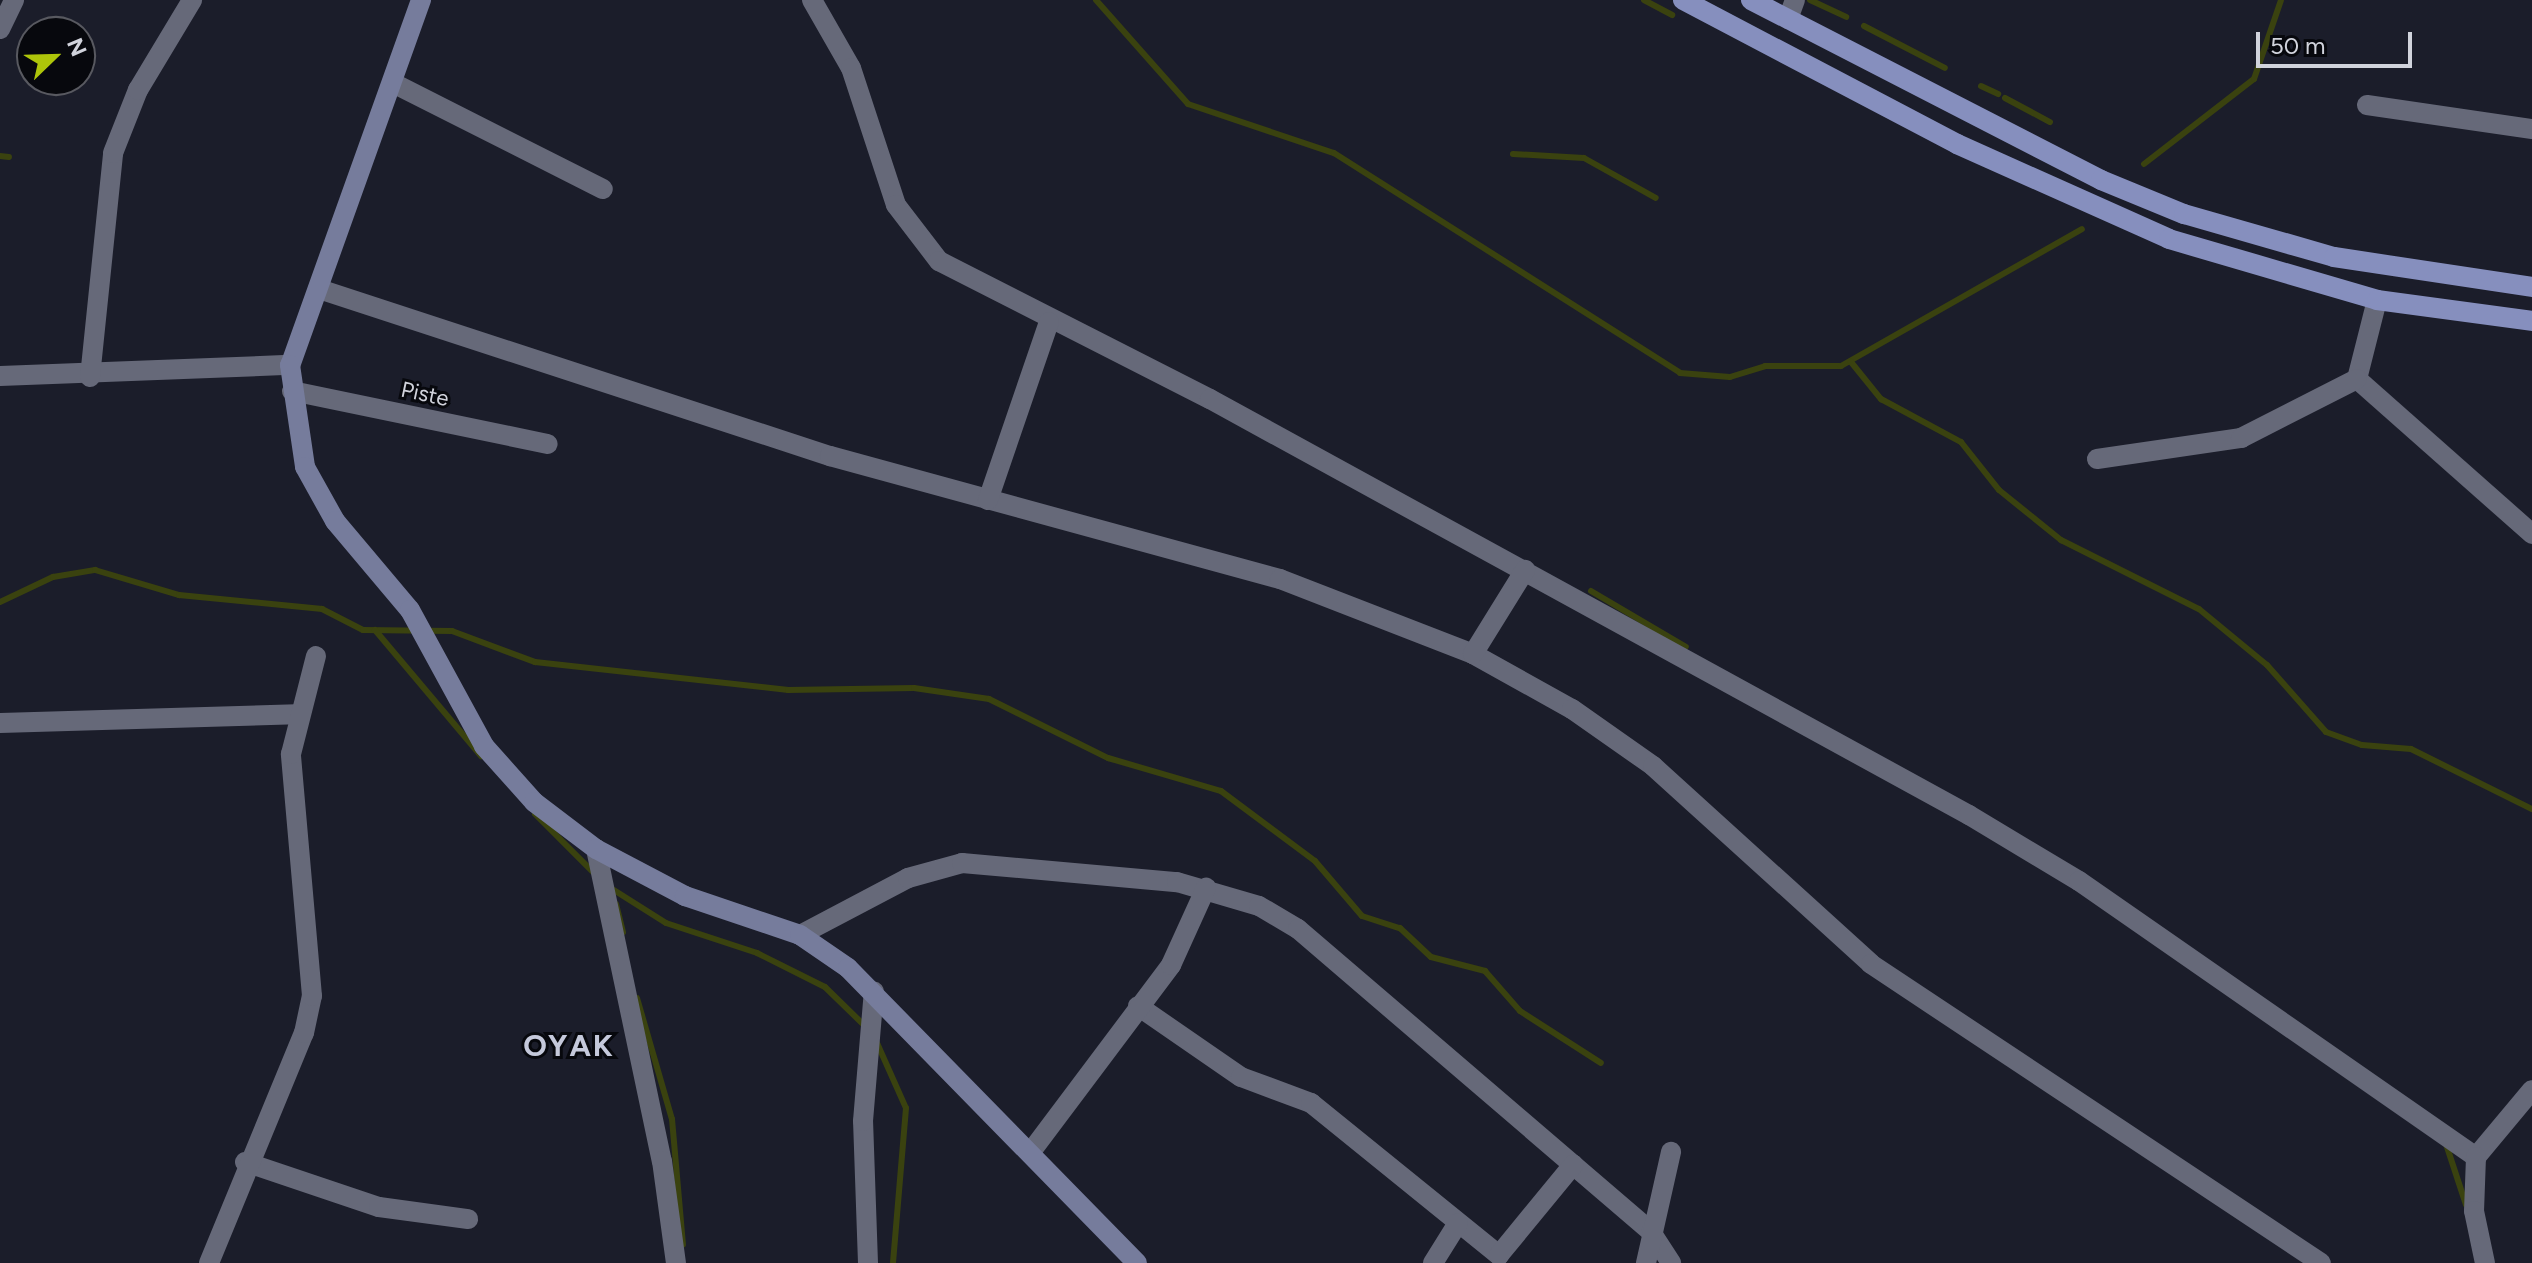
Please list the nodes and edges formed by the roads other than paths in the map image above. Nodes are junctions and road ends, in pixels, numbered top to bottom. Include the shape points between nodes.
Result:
1 (14, 0) edge
2 (192, 0) edge
3 (421, 0) edge
4 (812, 0) edge
5 (1683, 0) edge
6 (1751, 0) edge
7 (1791, 10) edge
8 (0, 29) edge
9 (393, 83) junction
10 (2367, 105) dead end
11 (2532, 129) edge
12 (603, 189) dead end
13 (2532, 287) edge
14 (319, 289) junction
15 (2377, 300) junction
16 (2532, 321) edge
17 (1049, 322) junction
18 (290, 365) junction
19 (0, 376) edge
20 (90, 377) junction
21 (2357, 379) junction
22 (292, 391) junction
23 (548, 444) dead end
24 (2097, 459) dead end
25 (988, 500) junction
26 (2532, 534) edge
27 (1525, 570) junction
28 (1473, 654) junction
29 (316, 656) dead end
30 (296, 714) junction
31 (0, 723) edge
32 (596, 849) junction
33 (1206, 888) junction
34 (800, 935) junction
35 (874, 991) junction
36 (1138, 1006) junction
37 (2532, 1090) edge
38 (1671, 1152) dead end
39 (1030, 1153) junction
40 (2476, 1157) junction
41 (245, 1162) junction
42 (1573, 1165) junction
43 (468, 1219) dead end
44 (1458, 1223) junction
45 (1651, 1232) junction
46 (209, 1263) edge
47 (676, 1263) edge
48 (868, 1263) edge
49 (1137, 1263) edge
50 (1433, 1263) edge
51 (1646, 1263) edge
52 (1671, 1263) edge
53 (2321, 1263) edge
54 (2485, 1263) edge

1 - 8 street
2 - 20 street via 138,90 113,153
3 - 9 main road
4 - 17 street via 851,68 896,205 914,236 939,261
5 - 15 main road via 2103,213 2246,264
6 - 7 main road
7 - 13 main road via 2101,180 2184,214 2334,257
9 - 12 street
9 - 14 main road
10 - 11 street
14 - 18 main road
14 - 25 street via 830,456
15 - 16 main road
15 - 21 street
17 - 25 street
17 - 27 street via 1210,399
18 - 20 street
18 - 22 main road
19 - 20 street
21 - 24 street via 2241,438
21 - 26 street
22 - 23 street, Piste
22 - 32 main road via 305,467 335,521 410,610 422,641 484,746 534,802
25 - 28 street via 1280,579
27 - 28 street
27 - 40 street via 2079,881
28 - 53 street via 1572,709 1653,766 1871,964
29 - 30 street
30 - 31 street
30 - 41 street via 291,775 312,996 293,1063
32 - 34 main road via 685,896
32 - 47 street via 662,1161
33 - 34 street via 962,863 908,878
33 - 36 street via 1171,965
33 - 42 street via 1298,929
34 - 35 main road
35 - 39 main road
35 - 48 street via 863,1121
36 - 39 street
36 - 44 street via 1241,1077 1311,1103
37 - 40 street
38 - 45 street
39 - 49 main road
40 - 54 street via 2474,1211
41 - 43 street via 379,1207
41 - 46 street
42 - 44 street via 1499,1255
42 - 45 street
44 - 50 street
45 - 51 street
45 - 52 street

